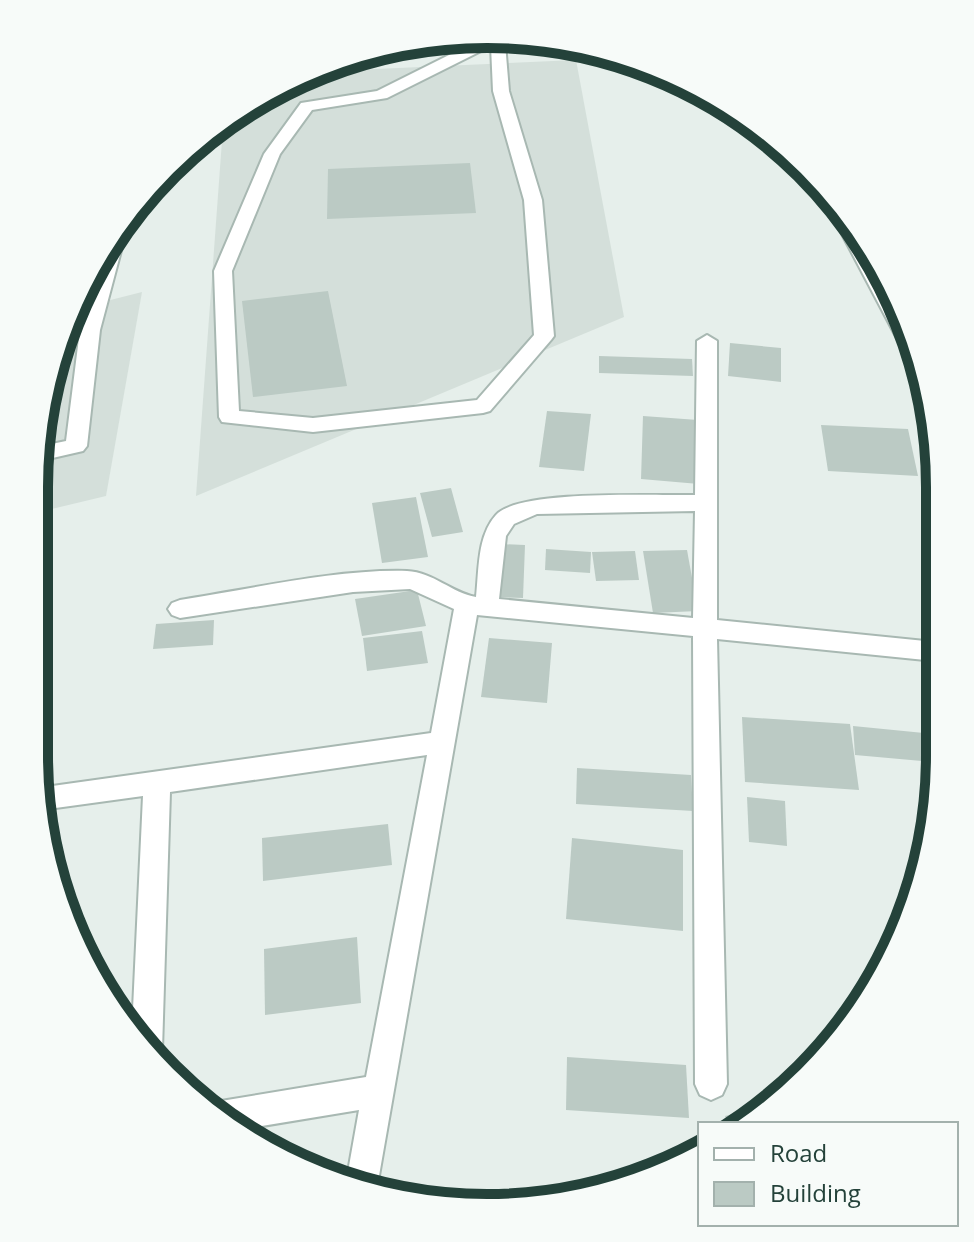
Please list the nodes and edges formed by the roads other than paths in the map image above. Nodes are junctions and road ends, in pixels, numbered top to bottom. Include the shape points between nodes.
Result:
1 (474, 48) edge
2 (498, 48) edge
3 (108, 266) edge
4 (707, 341) dead end
5 (50, 452) edge
6 (705, 503) junction
7 (477, 605) junction
8 (180, 609) dead end
9 (705, 628) junction
10 (926, 650) edge
11 (441, 742) junction
12 (157, 783) junction
13 (50, 798) edge
14 (148, 1033) edge
15 (711, 1084) dead end
16 (379, 1091) junction
17 (236, 1115) edge
18 (363, 1176) edge

1 - 2 street via 381,95 307,106 272,154 223,271 229,417 313,425 483,406 544,336 533,200 501,91
3 - 5 street via 90,330 76,446
4 - 6 street
6 - 7 street via 534,506 506,518 495,535
6 - 9 street
7 - 8 street via 410,580 353,583
7 - 9 street
7 - 11 street
9 - 10 street
9 - 15 street
11 - 12 street
11 - 16 street
12 - 13 street
12 - 14 street
16 - 17 street
16 - 18 street

